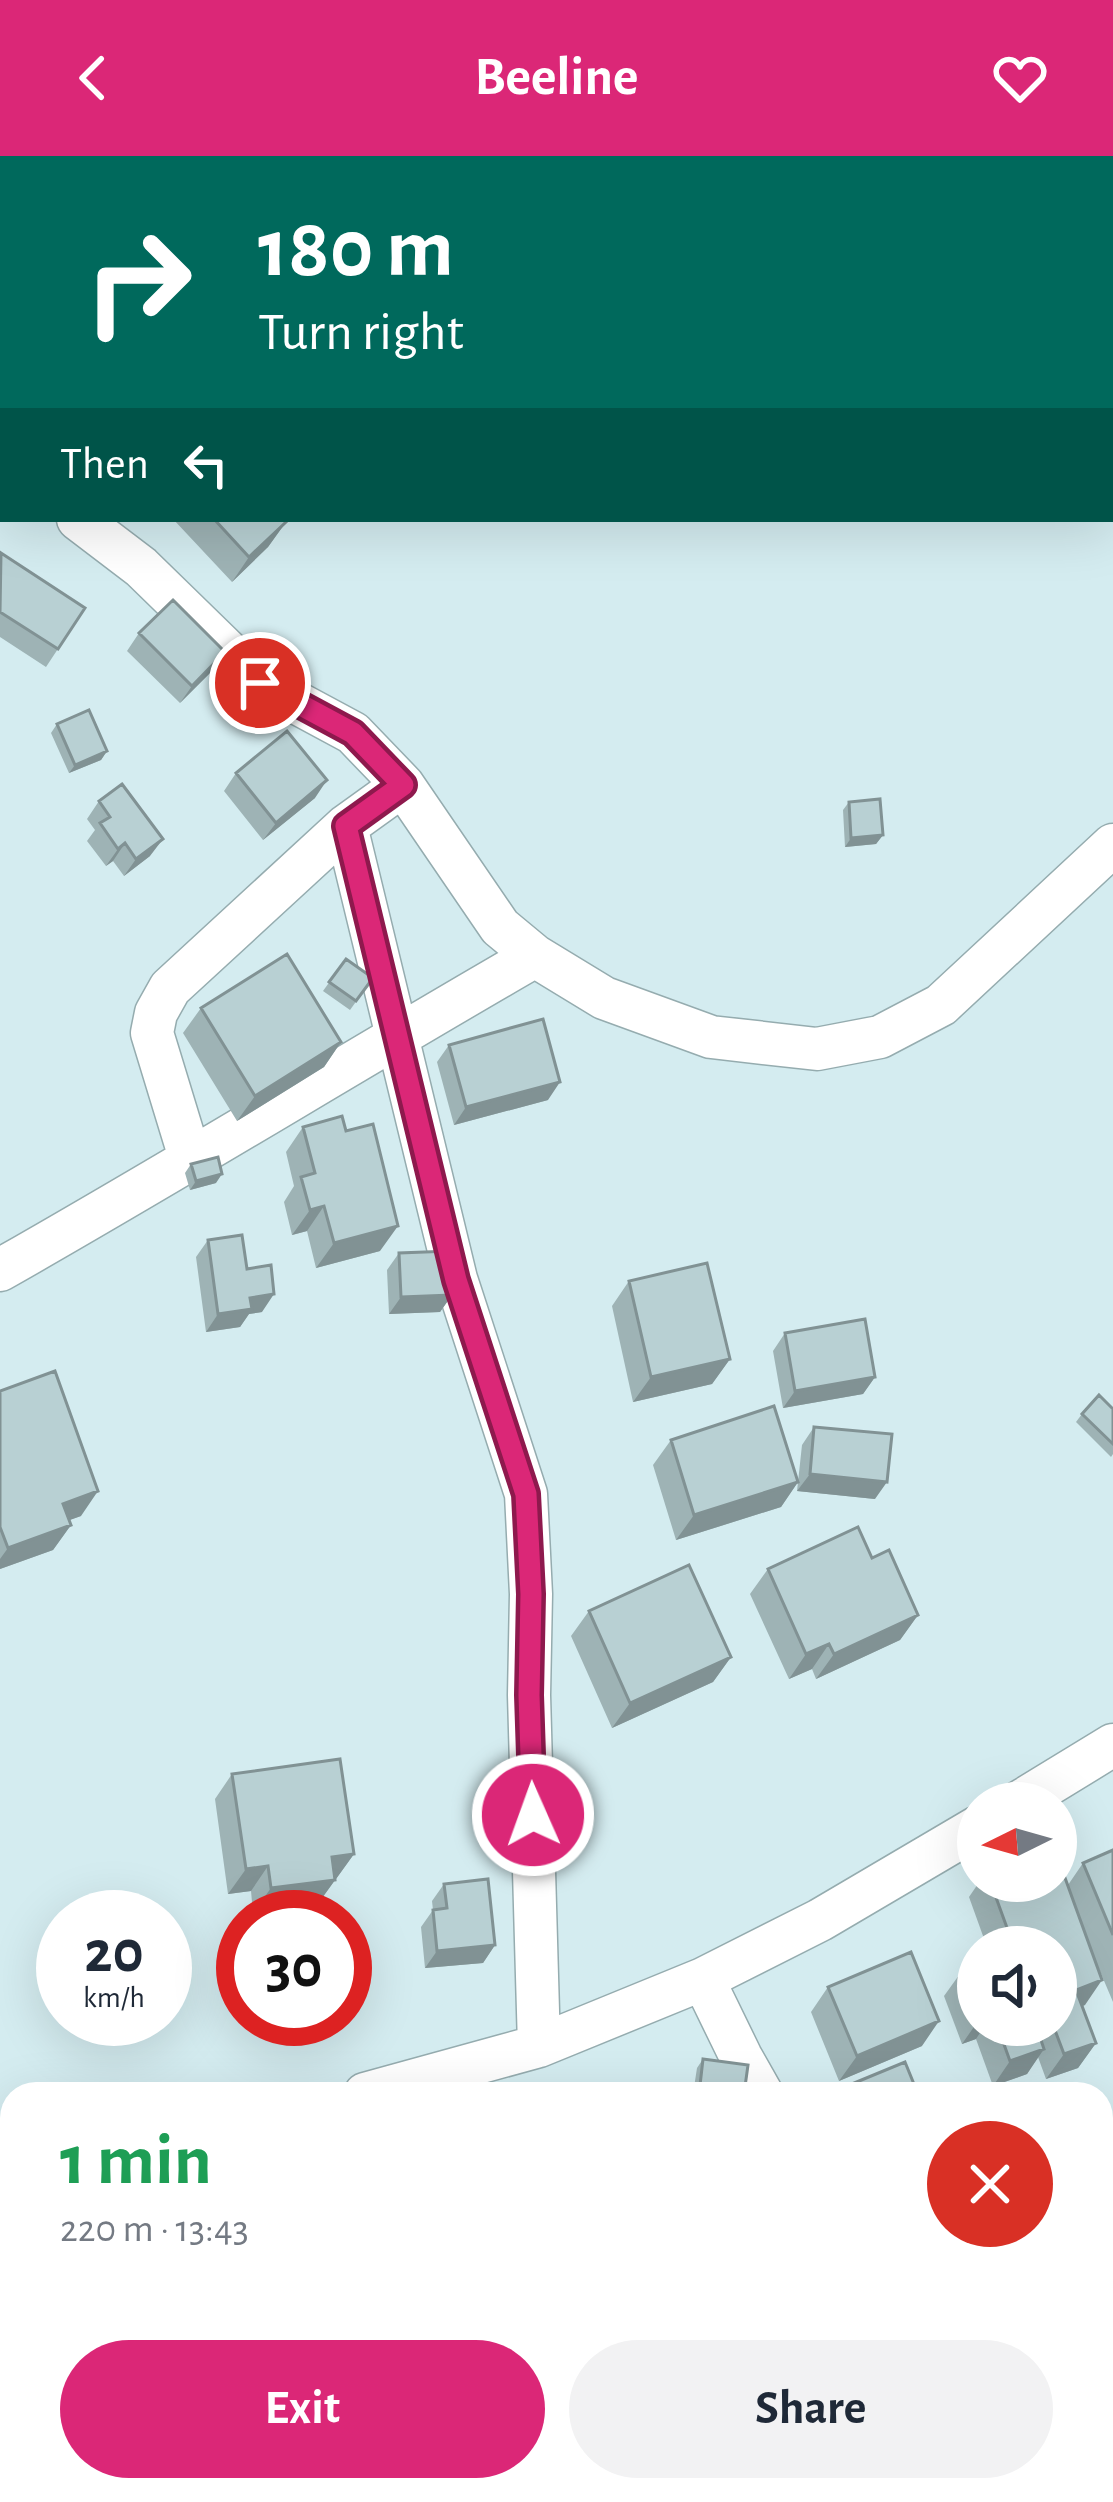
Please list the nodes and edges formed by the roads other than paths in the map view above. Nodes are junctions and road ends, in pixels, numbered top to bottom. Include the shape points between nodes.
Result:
1 (82, 522) edge
2 (403, 785) junction
3 (346, 826) junction
4 (1113, 845) edge
5 (535, 956) junction
6 (396, 1036) junction
7 (191, 1161) junction
8 (0, 1270) edge
9 (1113, 1745) edge
10 (1052, 1782) edge
11 (957, 1839) edge
12 (703, 1979) junction
13 (539, 2046) junction
14 (408, 2082) edge
15 (756, 2082) edge

1 - 2 street via 141,567 260,683 353,733
2 - 3 street
2 - 5 street via 500,927
3 - 6 street
3 - 7 street via 170,988 156,1012 152,1034
4 - 5 street via 941,1005 880,1037 817,1049 711,1036 604,998
5 - 6 street
6 - 7 street
6 - 13 street via 456,1280 526,1494
7 - 8 street
9 - 10 street
11 - 12 street
12 - 13 street
12 - 15 street
13 - 14 street

